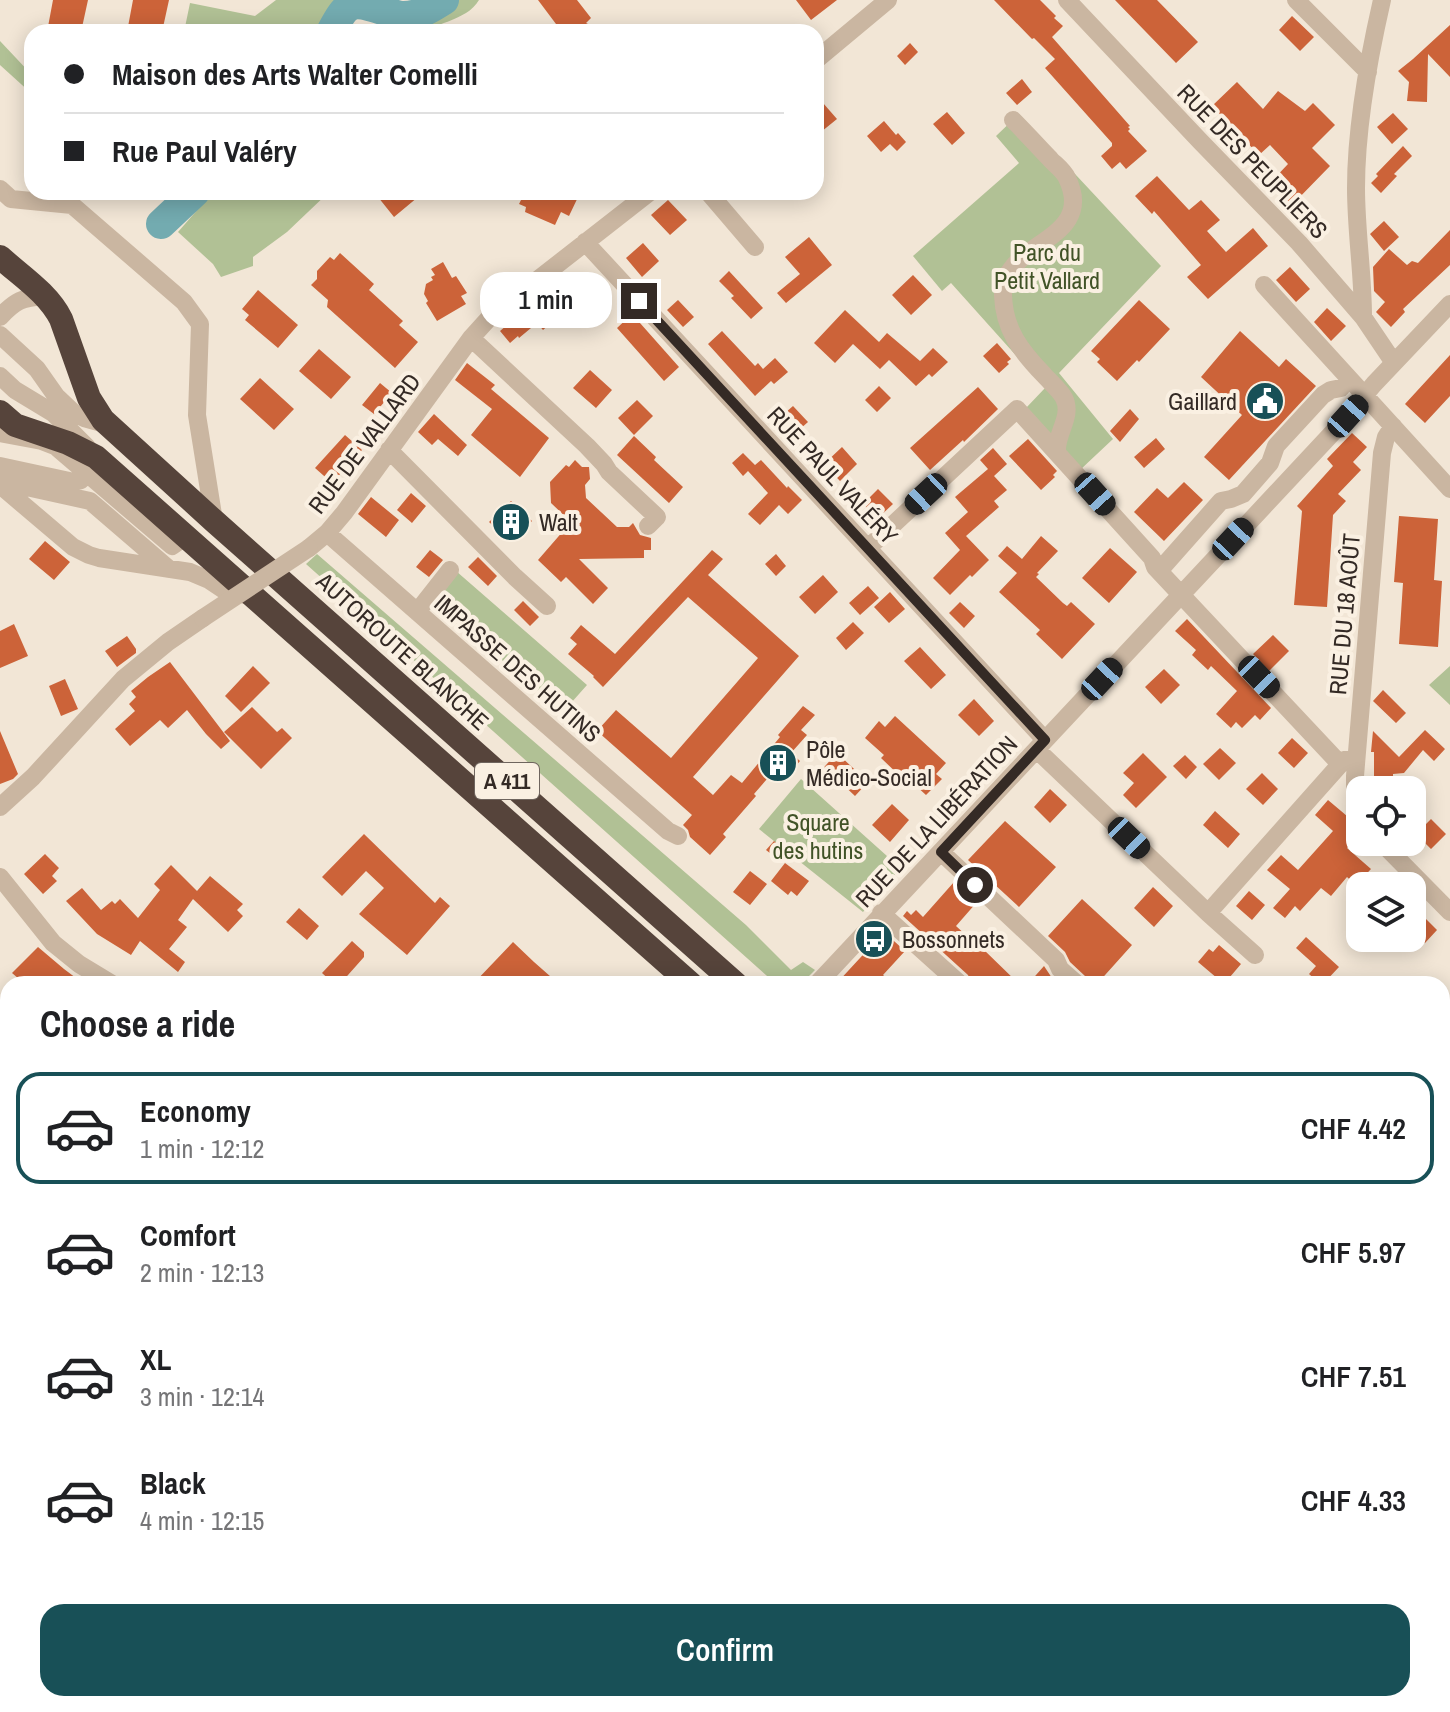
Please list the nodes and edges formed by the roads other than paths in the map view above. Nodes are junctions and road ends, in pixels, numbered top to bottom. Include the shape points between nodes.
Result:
1 (888, 0) edge
2 (1067, 0) edge
3 (1296, 0) edge
4 (1382, 0) edge
5 (824, 53) edge
6 (1368, 72) junction
7 (1013, 120) dead end
8 (42, 200) edge
9 (640, 200) edge
10 (715, 200) edge
11 (585, 242) junction
12 (755, 247) dead end
13 (0, 257) edge
14 (1360, 257) junction
15 (1331, 279) junction
16 (1264, 285) dead end
17 (44, 296) junction
18 (1450, 304) edge
19 (2, 310) edge
20 (1363, 317) junction
21 (476, 333) junction
22 (0, 335) edge
23 (1394, 363) junction
24 (0, 376) edge
25 (1341, 388) dead end
26 (1365, 396) junction
27 (109, 425) junction
28 (1393, 426) junction
29 (11, 427) edge
30 (598, 441) dead end
31 (389, 450) junction
32 (1057, 451) junction
33 (92, 465) junction
34 (0, 466) edge
35 (0, 477) edge
36 (0, 485) edge
37 (1450, 489) edge
38 (214, 521) junction
39 (648, 526) dead end
40 (327, 533) junction
41 (179, 541) junction
42 (868, 548) junction
43 (151, 554) junction
44 (169, 569) junction
45 (450, 570) dead end
46 (1159, 571) junction
47 (1181, 595) junction
48 (253, 596) junction
49 (547, 606) dead end
50 (417, 612) junction
51 (1041, 745) junction
52 (1348, 762) junction
53 (1352, 776) edge
54 (0, 807) edge
55 (678, 836) dead end
56 (941, 852) junction
57 (1395, 856) edge
58 (0, 877) edge
59 (1450, 912) edge
60 (881, 913) junction
61 (1208, 913) junction
62 (1255, 955) dead end
63 (96, 976) edge
64 (682, 976) edge
65 (727, 976) edge
66 (824, 976) edge
67 (951, 976) edge
68 (1068, 976) edge

1 - 5 street
2 - 15 street, RUE DES PEUPLIERS
3 - 6 street
4 - 6 street
6 - 14 street via 1356,189
7 - 32 street via 1067,176 1074,201 1059,232 1017,260 1006,275 1003,294 1010,332 1064,399 1067,414
8 - 38 street via 72,205 184,302 200,324 198,425
9 - 11 street, RUE DE VALLARD
10 - 12 street
11 - 21 street, RUE DE VALLARD via 508,301
11 - 42 street, RUE PAUL VALÉRY
13 - 17 highway, AUTOROUTE BLANCHE
14 - 15 street
14 - 20 street
15 - 20 street, RUE DES PEUPLIERS
16 - 26 street
17 - 19 street via 19,300
17 - 27 highway, AUTOROUTE BLANCHE via 61,319 91,403
18 - 23 street, RUE DE LA LIBÉRATION
20 - 23 street, RUE DES PEUPLIERS
21 - 30 street
21 - 31 street, RUE DE VALLARD
21 - 39 street via 657,517
22 - 27 street via 74,413
23 - 26 street, RUE DE LA LIBÉRATION
24 - 33 street via 53,413
25 - 46 street via 1316,402 1243,494 1221,501
26 - 28 street
26 - 47 street, RUE DE LA LIBÉRATION
27 - 38 highway, AUTOROUTE BLANCHE
28 - 37 street
28 - 52 street, RUE DU 18 AOÛT via 1382,453
29 - 33 highway via 68,443
31 - 40 street, RUE DE VALLARD
31 - 49 street, RUE DE VALLARD
32 - 42 street via 1017,409
32 - 46 street
33 - 34 street via 74,482
33 - 41 highway
35 - 43 street via 90,501
36 - 44 street via 85,554
38 - 65 highway, AUTOROUTE BLANCHE / A 411
40 - 50 street, IMPASSE DES HUTINS
40 - 54 street, RUE DE VALLARD, bridge via 123,679
41 - 43 street
41 - 48 highway
42 - 51 street, RUE PAUL VALÉRY
43 - 44 street
44 - 48 street
45 - 50 street
46 - 47 street
47 - 51 street, RUE DE LA LIBÉRATION
47 - 52 street
48 - 64 highway, A 411
50 - 55 street, IMPASSE DES HUTINS
51 - 56 street, RUE DE LA LIBÉRATION
51 - 61 street, RUE PAUL VALÉRY
52 - 53 street, RUE DU 18 AOÛT
52 - 61 street
56 - 60 street, RUE DE LA LIBÉRATION
56 - 68 street
57 - 59 street
58 - 63 street via 53,943
60 - 66 street, RUE DE LA LIBÉRATION
60 - 67 street
61 - 62 street, RUE PAUL VALÉRY

